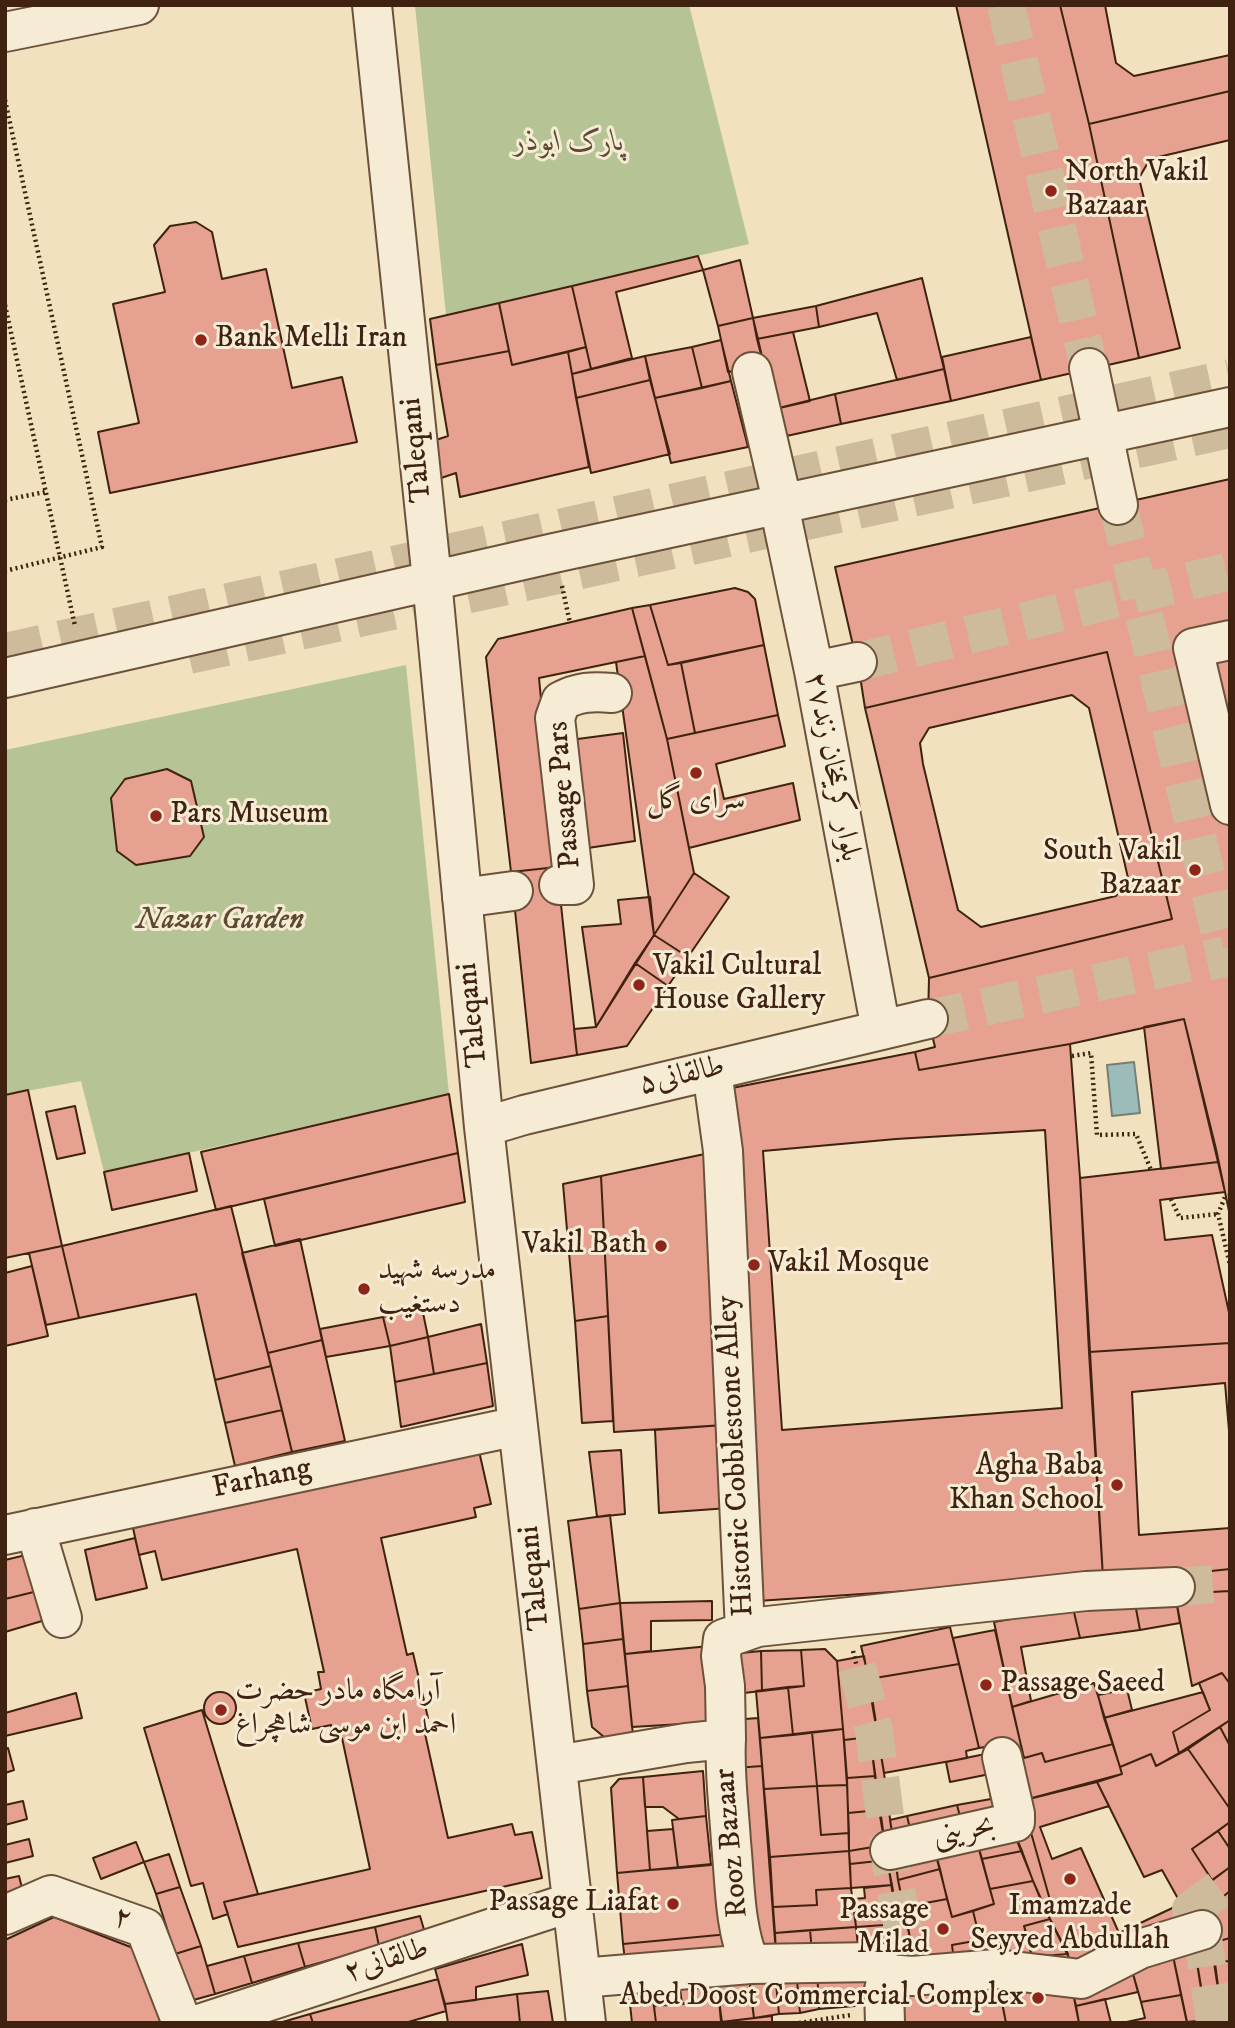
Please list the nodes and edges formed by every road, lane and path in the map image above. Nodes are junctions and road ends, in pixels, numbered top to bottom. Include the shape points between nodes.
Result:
1 (139, 5) edge
2 (372, 5) edge
3 (5, 32) edge
4 (5, 100) edge
5 (5, 305) edge
6 (1089, 368) tunnel mouth
7 (752, 372) dead end
8 (1230, 407) edge
9 (1103, 434) junction
10 (45, 492) junction
11 (5, 500) edge
12 (781, 505) junction
13 (1118, 505) tunnel mouth
14 (59, 557) junction
15 (5, 571) edge
16 (432, 580) junction
17 (1230, 640) edge
18 (83, 661) junction
19 (857, 662) tunnel mouth
20 (814, 671) junction
21 (5, 678) edge
22 (612, 693) dead end
23 (1230, 805) edge
24 (559, 885) dead end
25 (513, 891) dead end
26 (462, 898) junction
27 (928, 1019) tunnel mouth
28 (881, 1030) junction
29 (1072, 1056) dead end
30 (712, 1070) junction
31 (484, 1127) junction
32 (1151, 1170) dead end
33 (1230, 1196) edge
34 (1171, 1199) dead end
35 (1218, 1214) junction
36 (1230, 1265) edge
37 (518, 1426) junction
38 (20, 1531) edge
39 (1175, 1587) tunnel mouth
40 (62, 1618) dead end
41 (746, 1631) junction
42 (726, 1739) junction
43 (1002, 1757) dead end
44 (557, 1765) junction
45 (890, 1850) dead end
46 (572, 1902) junction
47 (5, 1915) edge
48 (1202, 1930) dead end
49 (746, 1955) junction
50 (580, 1968) junction
51 (892, 1996) edge
52 (170, 2007) edge
53 (202, 2023) edge
54 (586, 2023) edge
55 (799, 2023) edge

1 - 3 street
2 - 16 street, Taleqani
4 - 14 path via 102,547
5 - 10 path
6 - 9 street
7 - 12 street, بلوار کریمخان زند۲۷
8 - 9 street
9 - 12 street
9 - 13 street
10 - 11 path
10 - 14 path
12 - 16 street
12 - 20 street, بلوار کریمخان زند۲۷
14 - 15 path
14 - 18 path
16 - 18 street
16 - 26 street, Taleqani
17 - 23 street via 1193,648
18 - 21 street
19 - 20 street
20 - 28 street, بلوار کریمخان زند۲۷
22 - 24 street, Passage Pars via 576,694 561,701 555,718 574,885
25 - 26 street
26 - 31 street, Taleqani
27 - 28 street, طالقانی۵
28 - 30 street, طالقانی۵
29 - 32 path via 1091,1053 1097,1135 1136,1135
30 - 31 street, طالقانی۵
30 - 41 street, Historic Cobblestone Alley via 723,1151
31 - 37 street, Taleqani
33 - 35 path via 1225,1197
34 - 35 path via 1180,1218
35 - 36 path
37 - 38 street, Farhang
37 - 44 street, Taleqani
38 - 40 street
39 - 41 street via 1086,1591
41 - 42 street, Historic Cobblestone Alley via 723,1639
42 - 44 street
42 - 49 street, Rooz Bazaar via 724,1769
43 - 45 street, بحرینی via 1015,1822
44 - 46 street, Taleqani
46 - 50 street, Taleqani
46 - 53 street, طالقانی۲
47 - 52 street, ۲ via 51,1895 145,1928
48 - 51 street via 1140,1949 1081,1979 996,1969
49 - 50 street
49 - 51 street via 877,1962
50 - 54 street, Taleqani
51 - 55 path

